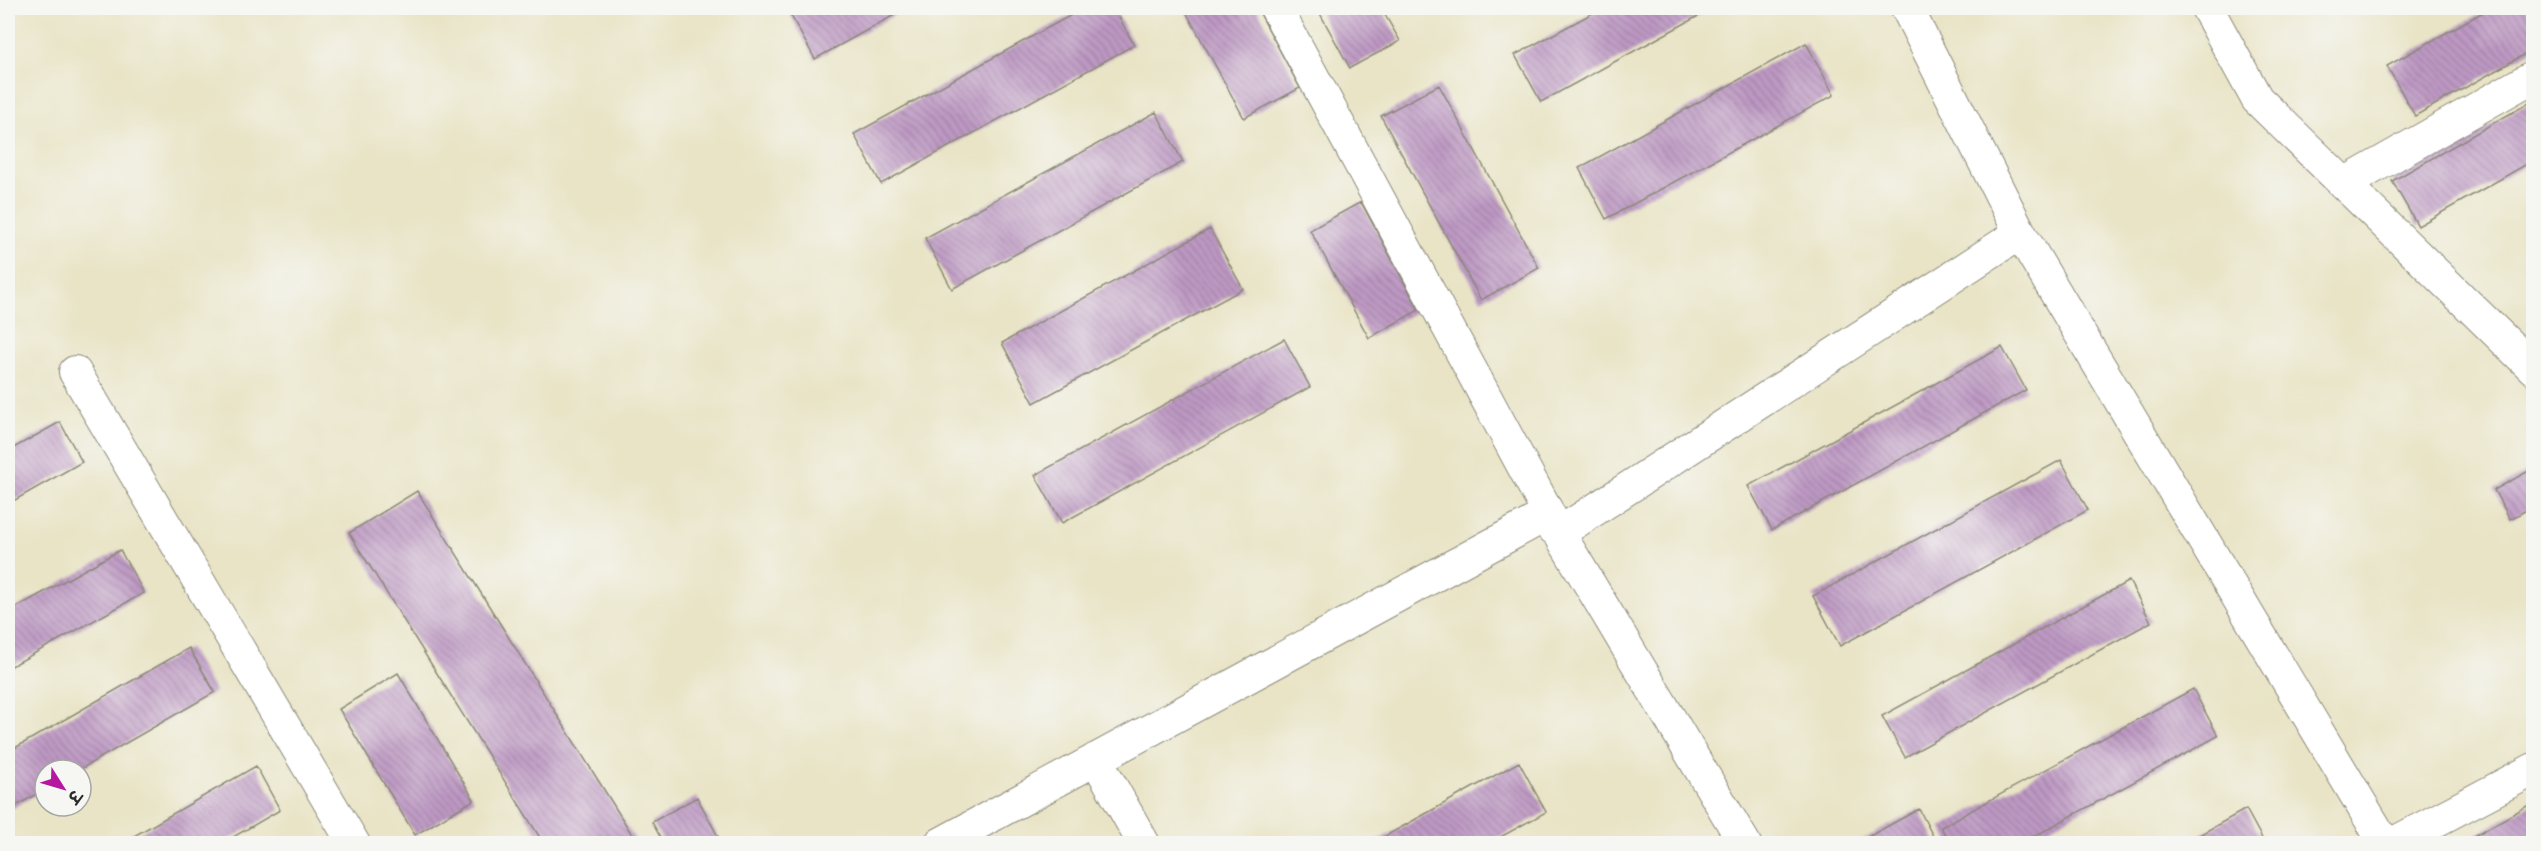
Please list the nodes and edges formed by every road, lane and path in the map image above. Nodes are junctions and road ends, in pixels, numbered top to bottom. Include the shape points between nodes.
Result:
1 (1276, 8) edge
2 (1907, 8) edge
3 (2207, 8) edge
4 (2534, 76) edge
5 (2344, 184) junction
6 (2020, 233) junction
7 (2534, 369) edge
8 (75, 372) dead end
9 (1559, 533) junction
10 (1096, 759) junction
11 (2534, 769) edge
12 (354, 843) edge
13 (940, 843) edge
14 (1144, 843) edge
15 (1745, 843) edge
16 (2385, 843) edge
17 (2392, 843) edge

1 - 9 street
2 - 6 street
3 - 5 street via 2257,99
4 - 5 street
5 - 7 street
6 - 9 street
6 - 16 street
8 - 12 street
9 - 10 street via 1541,519
9 - 15 street
10 - 13 street
10 - 14 street
11 - 17 street

